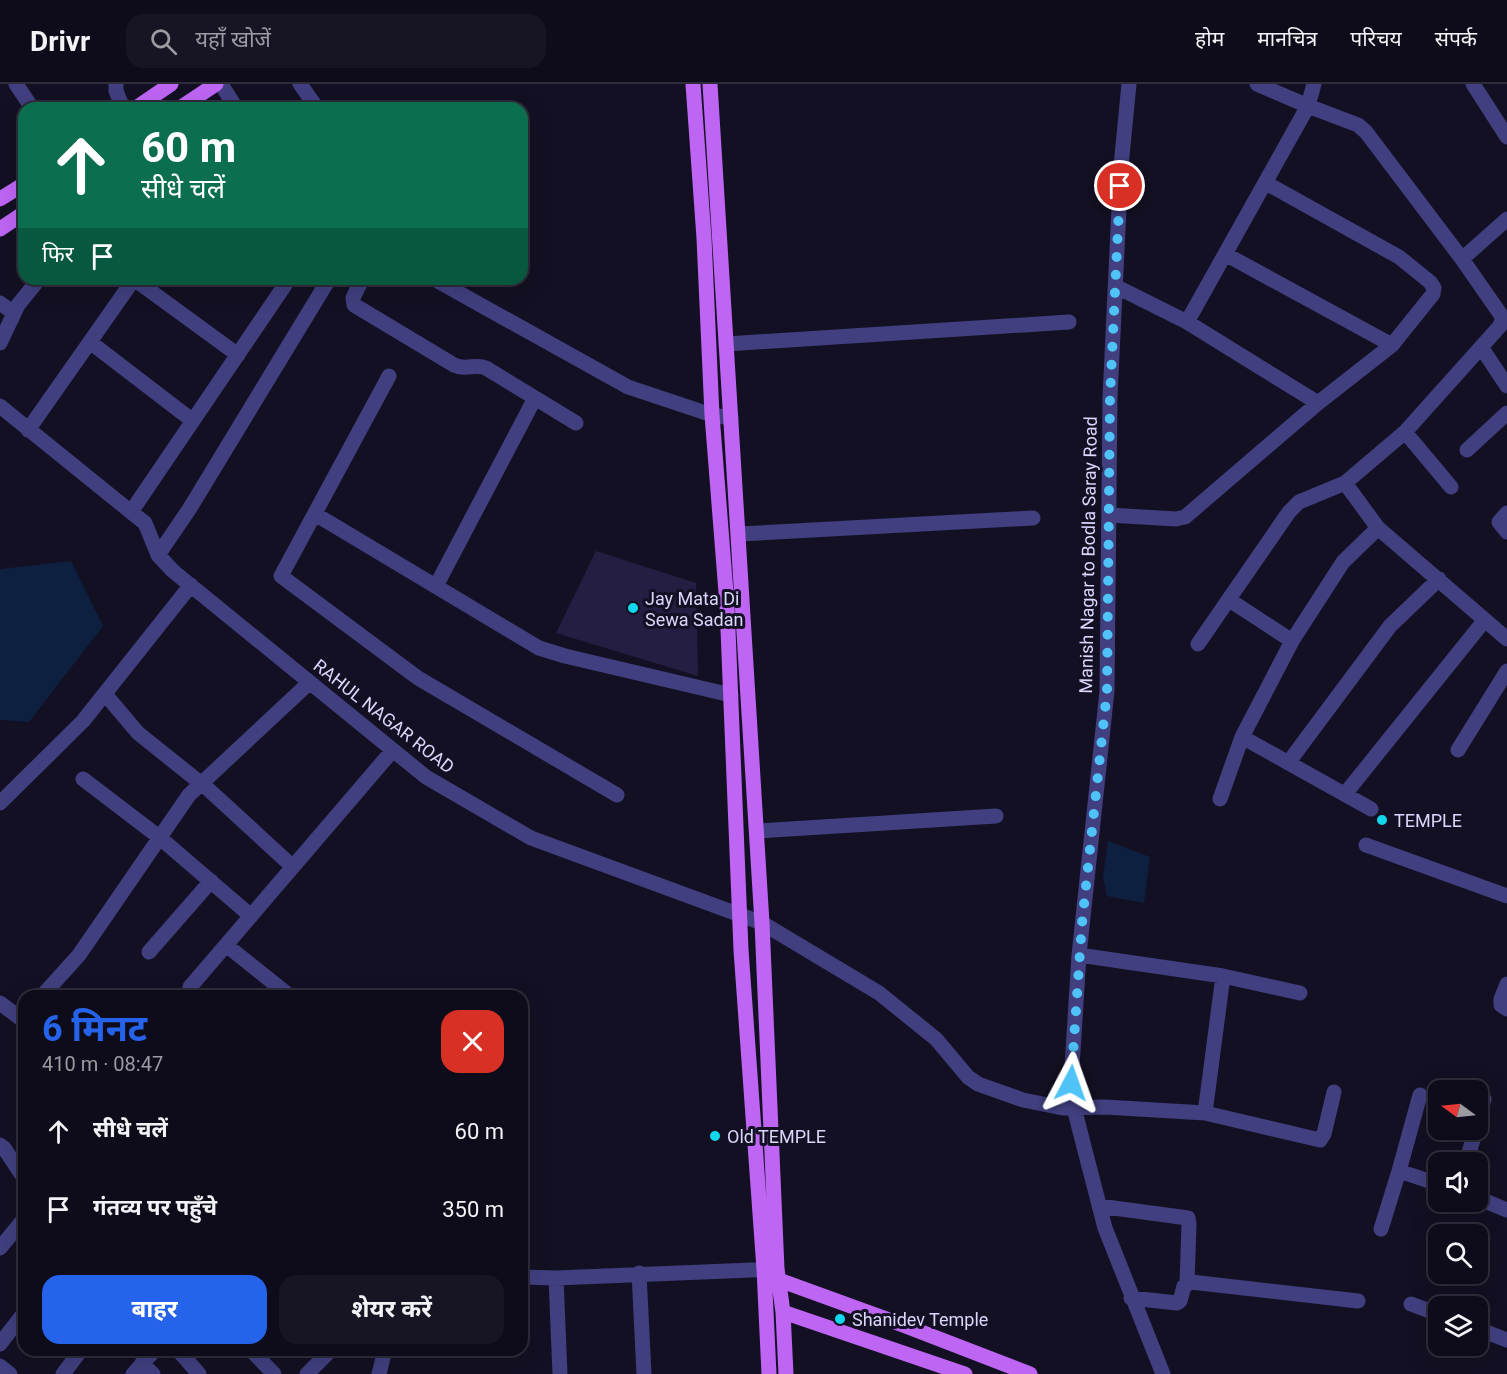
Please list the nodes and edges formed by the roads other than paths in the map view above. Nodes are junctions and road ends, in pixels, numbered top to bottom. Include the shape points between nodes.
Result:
1 (16, 84) edge
2 (116, 84) edge
3 (216, 84) edge
4 (221, 84) edge
5 (300, 84) edge
6 (693, 84) edge
7 (710, 84) edge
8 (1129, 84) edge
9 (1257, 84) edge
10 (1314, 84) edge
11 (1473, 84) edge
12 (165, 86) edge
13 (28, 102) edge
14 (121, 102) edge
15 (147, 102) edge
16 (189, 102) edge
17 (232, 102) edge
18 (313, 102) edge
19 (1308, 106) junction
20 (1507, 137) edge
21 (1266, 183) junction
22 (18, 188) edge
23 (0, 199) edge
24 (18, 217) edge
25 (1507, 219) edge
26 (0, 229) edge
27 (1225, 254) junction
28 (1462, 259) junction
29 (34, 285) edge
30 (130, 285) edge
31 (142, 285) edge
32 (285, 285) edge
33 (325, 285) edge
34 (359, 285) edge
35 (445, 285) edge
36 (1117, 287) junction
37 (0, 303) edge
38 (14, 313) junction
39 (1505, 320) edge
40 (1069, 322) dead end
41 (1187, 322) junction
42 (90, 342) junction
43 (0, 343) edge
44 (726, 344) junction
45 (1392, 345) junction
46 (1481, 347) junction
47 (238, 355) junction
48 (389, 376) dead end
49 (1507, 386) edge
50 (535, 398) junction
51 (1318, 403) junction
52 (0, 406) edge
53 (1507, 413) edge
54 (712, 415) junction
55 (731, 418) junction
56 (193, 421) junction
57 (576, 423) dead end
58 (28, 430) junction
59 (1405, 432) junction
60 (1467, 450) dead end
61 (1345, 483) junction
62 (1452, 487) dead end
63 (131, 512) junction
64 (1507, 513) edge
65 (315, 514) junction
66 (1109, 515) junction
67 (1033, 518) dead end
68 (1378, 528) junction
69 (1507, 532) edge
70 (739, 534) junction
71 (158, 555) junction
72 (1438, 579) junction
73 (191, 585) junction
74 (436, 586) junction
75 (1231, 596) junction
76 (1484, 621) junction
77 (1507, 639) edge
78 (1292, 642) junction
79 (1198, 644) dead end
80 (1507, 671) edge
81 (309, 683) junction
82 (105, 694) junction
83 (731, 695) junction
84 (1242, 737) junction
85 (393, 750) junction
86 (1458, 750) dead end
87 (1288, 763) junction
88 (83, 779) dead end
89 (201, 783) junction
90 (1345, 794) junction
91 (617, 795) dead end
92 (1220, 799) dead end
93 (0, 803) edge
94 (1371, 809) dead end
95 (996, 816) dead end
96 (757, 831) junction
97 (159, 837) junction
98 (1366, 845) dead end
99 (293, 867) junction
100 (211, 881) junction
101 (1507, 896) edge
102 (251, 916) junction
103 (740, 916) junction
104 (762, 923) junction
105 (226, 945) junction
106 (149, 952) dead end
107 (1079, 955) junction
108 (1223, 976) junction
109 (1507, 984) edge
110 (190, 987) dead end
111 (47, 990) edge
112 (282, 990) edge
113 (1300, 993) dead end
114 (0, 1003) edge
115 (1507, 1009) edge
116 (18, 1016) edge
117 (1334, 1092) dead end
118 (1420, 1095) dead end
119 (1069, 1108) junction
120 (1205, 1113) junction
121 (0, 1145) edge
122 (18, 1169) edge
123 (1399, 1172) junction
124 (1428, 1181) edge
125 (1488, 1202) edge
126 (1099, 1206) junction
127 (1507, 1210) edge
128 (18, 1226) edge
129 (1381, 1229) dead end
130 (0, 1248) edge
131 (639, 1273) junction
132 (773, 1273) junction
133 (528, 1277) edge
134 (556, 1278) junction
135 (1187, 1283) junction
136 (1131, 1298) junction
137 (1358, 1301) dead end
138 (1411, 1304) dead end
139 (1428, 1310) edge
140 (783, 1312) junction
141 (18, 1321) edge
142 (1488, 1333) edge
143 (1507, 1340) edge
144 (0, 1344) edge
145 (76, 1356) edge
146 (151, 1356) edge
147 (183, 1356) edge
148 (256, 1356) edge
149 (325, 1356) edge
150 (384, 1356) edge
151 (0, 1366) edge
152 (143, 1370) edge
153 (10, 1374) edge
154 (63, 1374) edge
155 (199, 1374) edge
156 (274, 1374) edge
157 (307, 1374) edge
158 (380, 1374) edge
159 (560, 1374) edge
160 (644, 1374) edge
161 (768, 1374) edge
162 (786, 1374) edge
163 (964, 1374) edge
164 (1030, 1374) edge
165 (1163, 1374) edge

1 - 13 street
2 - 14 street
3 - 16 main road
4 - 17 street
5 - 18 street
6 - 54 main road
7 - 44 main road
8 - 36 street, Manish Nagar to Bodla Saray Road via 1120,166
9 - 19 street
10 - 19 street
11 - 20 street
12 - 15 main road
19 - 21 street
19 - 28 street via 1358,125 1366,132
21 - 27 street
21 - 45 street via 1400,257 1430,282 1433,294
22 - 23 main road
24 - 26 main road
25 - 28 street
27 - 41 street
27 - 45 street
28 - 39 street
29 - 38 street
30 - 42 street
31 - 47 street
32 - 47 street
33 - 71 street
34 - 50 street via 354,305 454,365 463,369 481,366
35 - 54 street via 628,387
36 - 41 street
36 - 66 street, Manish Nagar to Bodla Saray Road via 1110,397
37 - 38 street
38 - 43 street
39 - 46 street
40 - 44 street
41 - 51 street
42 - 56 street
42 - 58 street
44 - 55 main road
45 - 51 street
46 - 49 street
46 - 59 street
47 - 56 street
48 - 65 street
50 - 57 street
50 - 74 street
51 - 66 street via 1185,517
52 - 58 street, RAHUL NAGAR ROAD
53 - 60 street
54 - 55 street
54 - 83 main road
55 - 70 main road
56 - 63 street
58 - 63 street, RAHUL NAGAR ROAD
59 - 61 street
59 - 62 street
61 - 68 street
61 - 75 street via 1299,502
63 - 71 street, RAHUL NAGAR ROAD via 146,522
64 - 69 street via 1499,522
65 - 74 street
65 - 91 street via 281,576 418,678
66 - 107 street, Manish Nagar to Bodla Saray Road via 1107,691
67 - 70 street
68 - 72 street
68 - 78 street via 1347,557
70 - 96 main road
71 - 73 street, RAHUL NAGAR ROAD
72 - 76 street
72 - 87 street via 1390,626
73 - 81 street, RAHUL NAGAR ROAD
73 - 82 street
74 - 83 street via 539,648
75 - 78 street via 1231,601
75 - 79 street
76 - 77 street
76 - 90 street
78 - 84 street
80 - 86 street
81 - 85 street, RAHUL NAGAR ROAD
81 - 89 street
82 - 89 street via 138,733
82 - 93 street
83 - 103 main road
84 - 87 street
84 - 92 street
85 - 99 street
85 - 103 street, RAHUL NAGAR ROAD via 426,777 531,838
87 - 90 street
88 - 97 street
89 - 97 street
89 - 99 street
90 - 94 street
95 - 96 street
96 - 104 main road
97 - 100 street
97 - 111 street via 79,955
98 - 101 street
99 - 102 street
100 - 102 street
100 - 106 street
102 - 105 street
103 - 104 street, RAHUL NAGAR ROAD
103 - 132 main road
104 - 119 street, RAHUL NAGAR ROAD via 879,993 936,1039 978,1084 1023,1100
104 - 132 main road
105 - 110 street
105 - 112 street
107 - 108 street
107 - 119 street, Manish Nagar to Bodla Saray Road
108 - 113 street
108 - 120 street
109 - 115 street via 1501,1005
114 - 116 street
117 - 120 street, RAHUL NAGAR ROAD via 1320,1140
118 - 123 street
119 - 120 street, RAHUL NAGAR ROAD
119 - 126 street, Manish Nagar to Bodla Saray Road
121 - 122 street
123 - 124 street
123 - 129 street
125 - 127 street
126 - 135 street via 1188,1218
126 - 136 street, Manish Nagar to Bodla Saray Road
128 - 130 street
131 - 132 street
131 - 134 street
131 - 160 street
132 - 140 main road
132 - 161 main road
132 - 164 main road
133 - 134 street
134 - 159 street
135 - 136 street via 1177,1304
135 - 137 street
136 - 165 street, Manish Nagar to Bodla Saray Road
138 - 139 street
140 - 162 main road
140 - 163 main road
141 - 144 street
142 - 143 street
145 - 154 street
146 - 152 street
147 - 155 street
148 - 156 street
149 - 157 street
150 - 158 street
151 - 153 street

